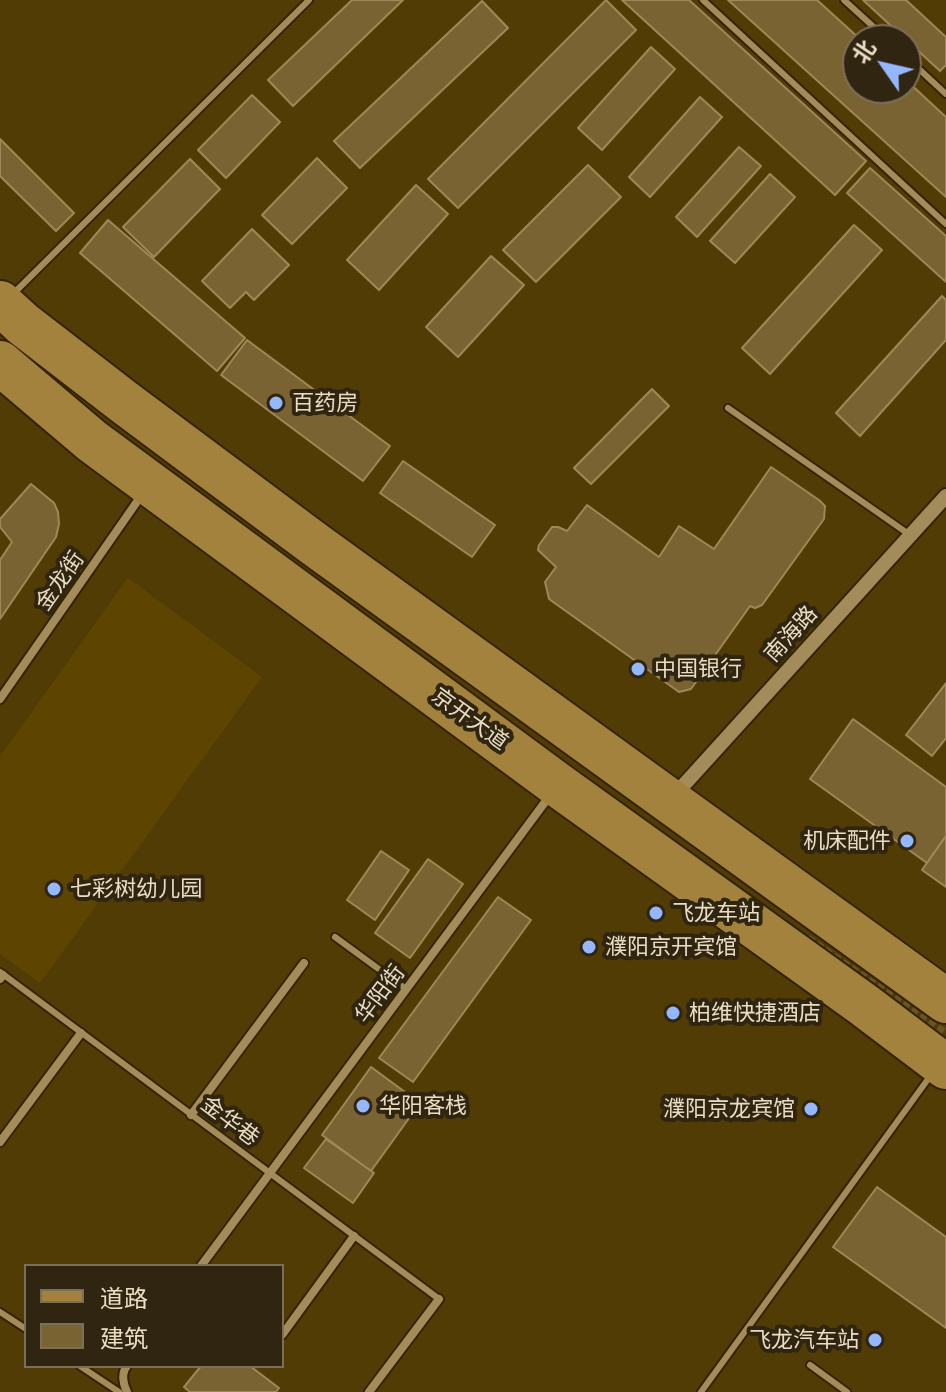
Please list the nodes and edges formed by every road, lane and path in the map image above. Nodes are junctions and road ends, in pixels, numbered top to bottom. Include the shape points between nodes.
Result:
1 (309, 0) edge
2 (703, 0) edge
3 (844, 0) edge
4 (870, 24) edge
5 (922, 72) edge
6 (946, 94) edge
7 (946, 224) edge
8 (1, 304) edge
9 (0, 363) edge
10 (728, 408) dead end
11 (150, 483) junction
12 (946, 496) edge
13 (910, 535) junction
14 (0, 699) edge
15 (573, 764) junction
16 (669, 801) junction
17 (335, 937) dead end
18 (304, 963) dead end
19 (1, 975) edge
20 (406, 989) junction
21 (946, 1001) edge
22 (81, 1033) junction
23 (943, 1065) edge
24 (191, 1115) junction
25 (0, 1142) edge
26 (270, 1173) junction
27 (354, 1236) junction
28 (202, 1264) edge
29 (439, 1299) joint
30 (0, 1312) edge
31 (24, 1328) edge
32 (284, 1332) edge
33 (810, 1365) dead end
34 (83, 1368) edge
35 (126, 1368) edge
36 (119, 1392) edge
37 (127, 1392) edge
38 (369, 1392) edge
39 (701, 1392) edge
40 (847, 1392) edge

1 - 8 lane
2 - 7 lane
3 - 4 lane
5 - 6 lane
8 - 15 main road, 京开大道 via 262,505
9 - 11 main road, 京开大道
10 - 13 lane
11 - 14 street, 金龙街
11 - 15 main road, 京开大道
12 - 13 street, 南海路
13 - 16 street, 南海路
15 - 16 main road, 京开大道
15 - 20 street, 华阳街
15 - 23 main road, 京开大道
16 - 21 main road, 京开大道
17 - 20 lane
18 - 24 street
19 - 22 lane, 金华巷
20 - 26 street, 华阳街
22 - 24 lane, 金华巷
22 - 25 street
23 - 39 lane
24 - 26 lane, 金华巷
26 - 27 lane, 金华巷
26 - 28 street, 华阳街
27 - 29 lane, 金华巷
27 - 32 street
29 - 38 street
30 - 31 lane
33 - 40 lane
34 - 36 lane
35 - 37 street

